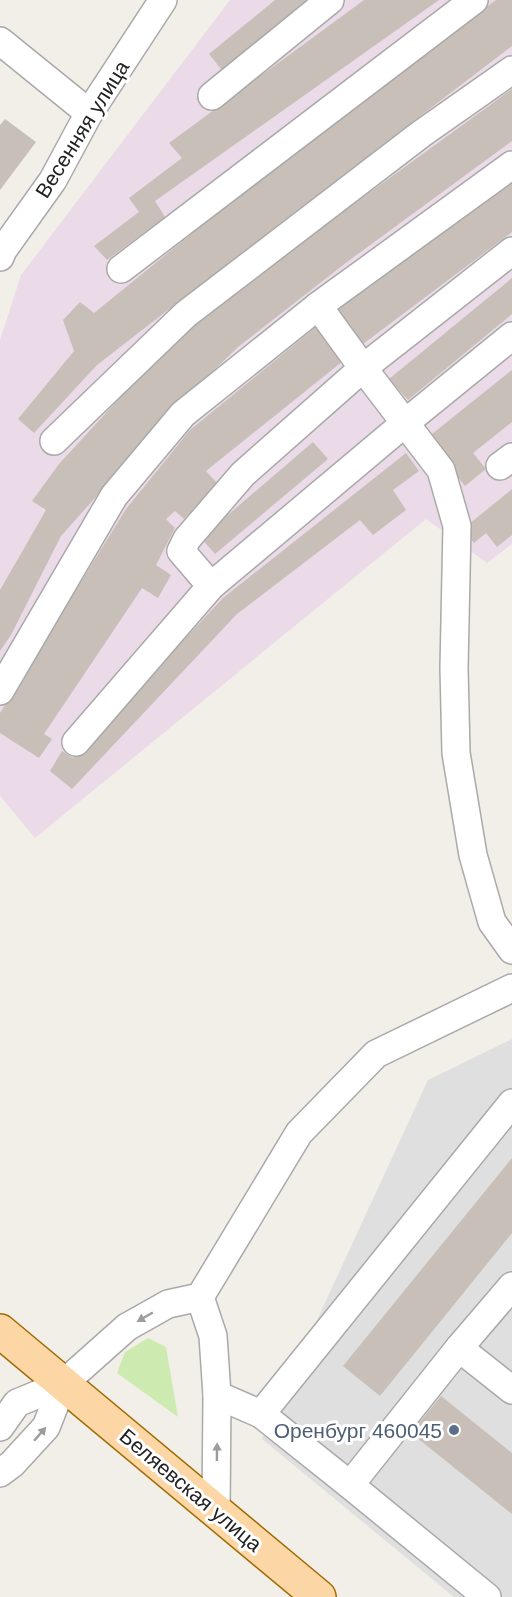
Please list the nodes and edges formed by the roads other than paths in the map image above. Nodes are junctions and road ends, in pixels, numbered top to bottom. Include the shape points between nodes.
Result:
1 (163, 0) edge
2 (330, 0) edge
3 (474, 0) edge
4 (0, 41) edge
5 (512, 70) edge
6 (212, 96) dead end
7 (89, 113) junction
8 (512, 165) edge
9 (512, 250) edge
10 (0, 257) edge
11 (121, 269) dead end
12 (318, 306) junction
13 (512, 336) edge
14 (363, 368) junction
15 (405, 423) junction
16 (54, 441) dead end
17 (210, 586) junction
18 (0, 691) edge
19 (76, 742) dead end
20 (512, 950) edge
21 (512, 988) edge
22 (512, 1103) edge
23 (512, 1286) edge
24 (200, 1297) junction
25 (0, 1331) edge
26 (459, 1348) junction
27 (63, 1384) junction
28 (512, 1390) edge
29 (218, 1395) junction
30 (261, 1414) junction
31 (0, 1426) edge
32 (0, 1473) edge
33 (350, 1485) junction
34 (216, 1510) junction
35 (319, 1597) edge
36 (487, 1597) edge

1 - 7 street, Весенняя улица
2 - 6 street
3 - 11 street
4 - 7 street
5 - 16 street via 186,314
7 - 10 street, Весенняя улица via 53,180
8 - 12 street
9 - 14 street
12 - 14 street
12 - 18 street via 183,414 114,496
13 - 15 street
14 - 15 street
14 - 17 street via 243,474 187,538 181,551
15 - 17 street
15 - 20 street via 441,470 457,526 456,753 473,855 492,922
17 - 19 street
21 - 24 street via 376,1054 299,1133
22 - 30 street
23 - 26 street
24 -> 27 street via 168,1304 127,1328
24 - 29 street via 213,1336
25 - 27 main road, Беляевская улица
26 - 28 street
26 - 33 street
27 - 31 street via 17,1403
32 -> 27 street via 46,1427
27 - 34 main road, Беляевская улица
29 - 30 street
34 -> 29 street
30 - 33 street
33 - 36 street
34 - 35 main road, Беляевская улица

